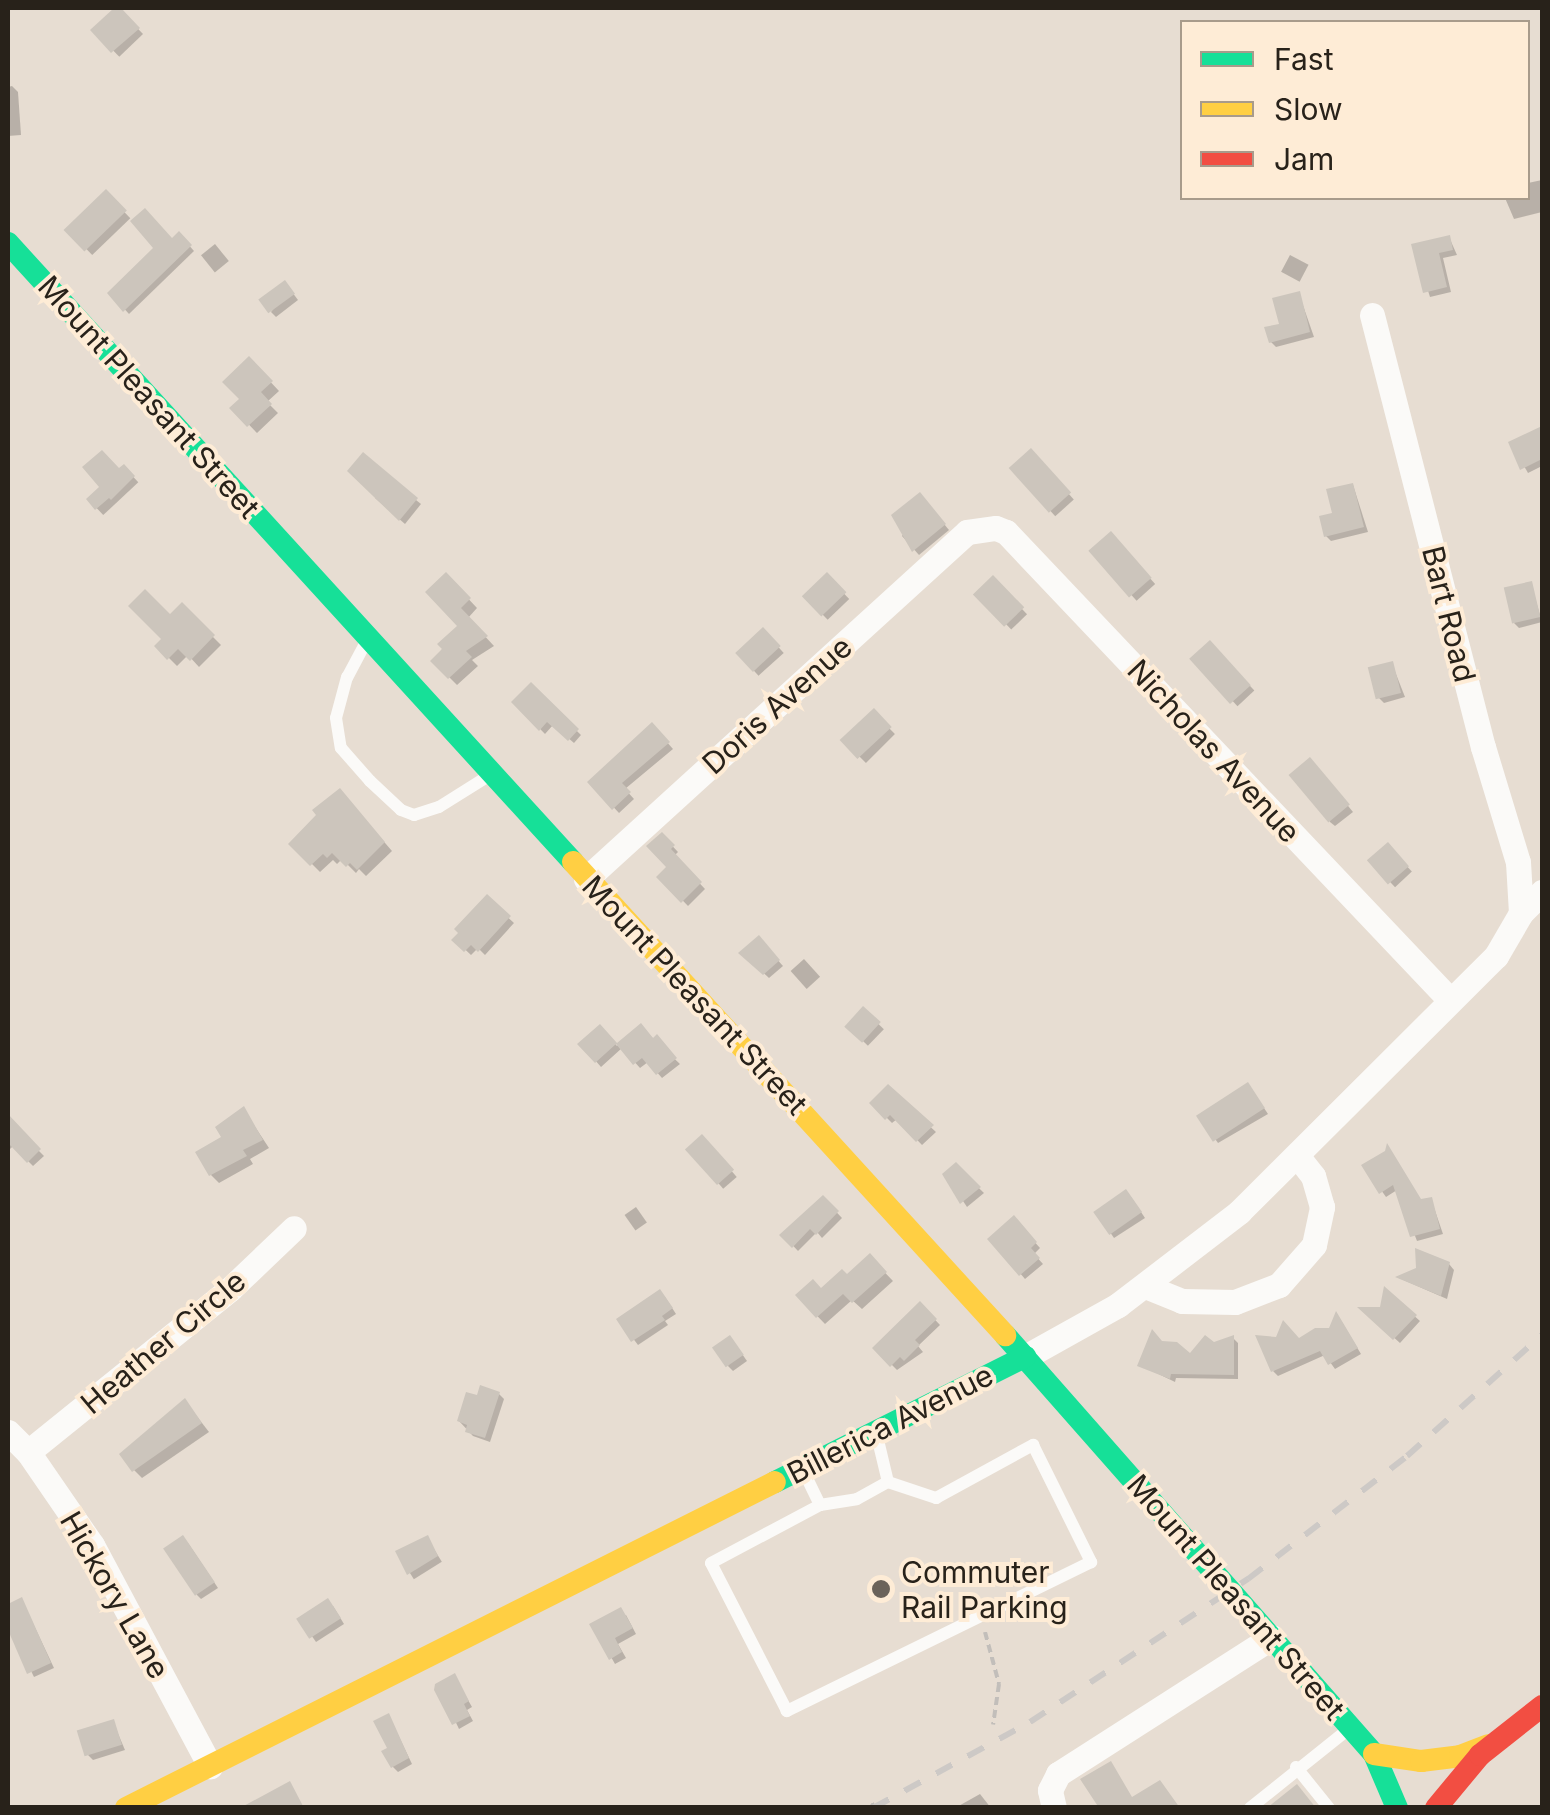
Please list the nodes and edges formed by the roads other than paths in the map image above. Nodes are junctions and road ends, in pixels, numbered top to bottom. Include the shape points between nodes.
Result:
1 (8, 243) edge
2 (1372, 315) dead end
3 (968, 532) joint
4 (368, 637) junction
5 (492, 774) junction
6 (586, 879) junction
7 (1542, 892) edge
8 (1521, 913) junction
9 (1450, 1000) junction
10 (1298, 1157) junction
11 (294, 1228) dead end
12 (1146, 1286) junction
13 (1025, 1357) junction
14 (876, 1430) junction
15 (8, 1432) edge
16 (28, 1452) junction
17 (801, 1468) junction
18 (888, 1482) junction
19 (820, 1504) junction
20 (1272, 1637) junction
21 (1542, 1706) edge
22 (1350, 1727) junction
23 (1494, 1743) junction
24 (1374, 1754) junction
25 (210, 1766) junction
26 (1296, 1767) junction
27 (1052, 1799) edge
28 (126, 1808) edge
29 (1250, 1808) edge
30 (1329, 1808) edge
31 (1396, 1808) edge
32 (1436, 1808) edge

1 - 4 main road, Mount Pleasant Street
2 - 8 street, Bart Road via 1518,862
3 - 6 street, Doris Avenue
3 - 9 street, Nicholas Avenue via 986,526 1006,532
4 - 5 main road, Mount Pleasant Street
4 - 5 lane via 336,718 341,748 370,781 414,815
5 - 6 main road, Mount Pleasant Street
6 - 13 main road, Mount Pleasant Street
7 - 8 street, Billerica Avenue
8 - 9 street, Billerica Avenue via 1496,956
9 - 10 street, Billerica Avenue
10 - 12 street, Billerica Avenue
10 - 12 street via 1313,1176 1322,1207 1314,1245 1279,1285 1235,1302 1182,1301
11 - 16 street, Heather Circle via 230,1289
12 - 13 street, Billerica Avenue
13 - 14 main road, Billerica Avenue
13 - 20 main road, Mount Pleasant Street
14 - 17 main road, Billerica Avenue
14 - 18 lane
15 - 16 street, Hickory Lane
16 - 25 street, Hickory Lane via 92,1546
17 - 19 lane
17 - 25 main road, Billerica Avenue
18 - 19 lane via 857,1499
18 - 19 lane via 936,1498 1033,1445 1092,1562 787,1711 711,1563
20 - 22 main road, Mount Pleasant Street
20 - 27 street via 1088,1751 1058,1774
21 - 23 main road
22 - 24 main road, Mount Pleasant Street
22 - 26 lane
23 - 24 main road via 1441,1760 1404,1762
23 - 32 main road
24 - 31 main road, Mount Pleasant Street
25 - 28 main road, Billerica Avenue
26 - 29 lane
26 - 30 lane

